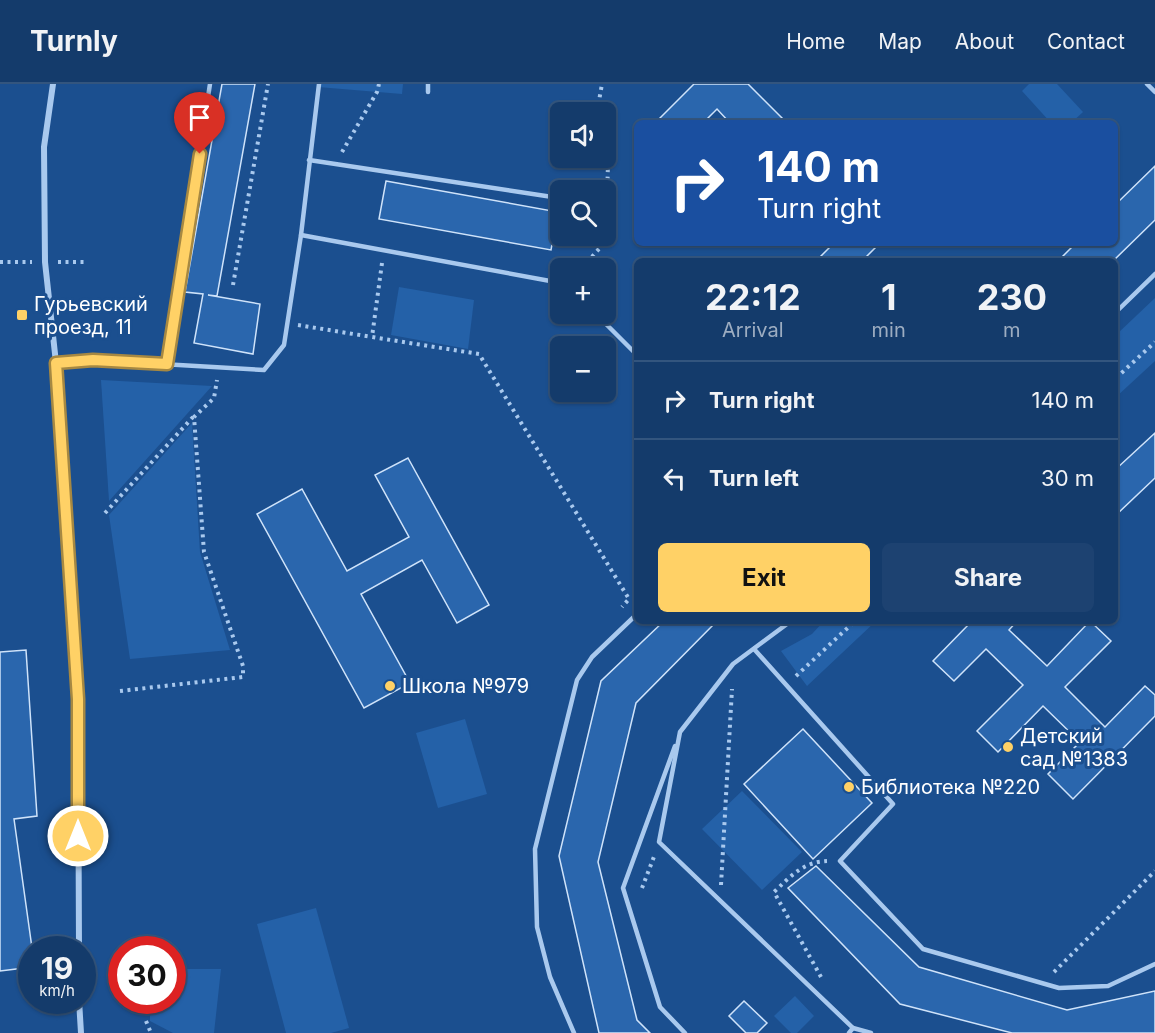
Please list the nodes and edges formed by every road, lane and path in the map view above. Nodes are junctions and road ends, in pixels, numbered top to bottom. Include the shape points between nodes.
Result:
1 (53, 84) edge
2 (210, 84) edge
3 (268, 84) edge
4 (319, 84) edge
5 (379, 84) edge
6 (428, 84) edge
7 (602, 84) edge
8 (1147, 84) edge
9 (428, 92) dead end
10 (1155, 92) edge
11 (599, 102) edge
12 (309, 160) junction
13 (335, 164) junction
14 (608, 168) edge
15 (550, 197) edge
16 (301, 235) junction
17 (384, 251) junction
18 (591, 258) edge
19 (0, 262) edge
20 (9, 262) dead end
21 (1155, 274) edge
22 (550, 282) edge
23 (233, 285) dead end
24 (1118, 310) edge
25 (287, 324) junction
26 (606, 324) edge
27 (372, 337) junction
28 (1155, 342) edge
29 (634, 352) edge
30 (56, 363) junction
31 (167, 364) junction
32 (219, 368) junction
33 (1118, 376) edge
34 (194, 417) junction
35 (105, 513) dead end
36 (614, 615) dead end
37 (634, 617) edge
38 (787, 624) edge
39 (852, 624) edge
40 (754, 649) junction
41 (733, 664) junction
42 (786, 685) junction
43 (120, 691) dead end
44 (680, 732) junction
45 (659, 842) junction
46 (840, 861) junction
47 (1155, 871) edge
48 (642, 888) dead end
49 (720, 901) junction
50 (79, 936) edge
51 (1155, 964) edge
52 (822, 980) dead end
53 (1043, 983) junction
54 (80, 1014) edge
55 (147, 1021) dead end
56 (854, 1028) junction
57 (81, 1033) edge
58 (150, 1033) edge
59 (574, 1033) edge
60 (685, 1033) edge
61 (849, 1033) edge
62 (871, 1033) edge

1 - 30 street via 44,147 45,239
2 - 31 lane
3 - 23 path
4 - 12 lane
5 - 13 path
6 - 9 lane
7 - 11 path
8 - 10 lane
12 - 13 lane
12 - 16 lane
13 - 15 lane
14 - 18 path via 606,241
16 - 17 lane
16 - 25 lane
17 - 22 lane
17 - 27 path
19 - 20 path
21 - 24 lane
25 - 27 path
25 - 32 lane via 284,345 264,370
26 - 29 lane
27 - 36 path via 479,354 629,599
28 - 33 path
30 - 31 lane via 93,360
30 - 50 street via 78,699
31 - 32 lane
32 - 34 path via 214,398
34 - 35 path
34 - 43 path via 204,552 243,666 243,677
37 - 59 lane via 592,657 576,680 535,849 537,927 549,977
38 - 40 lane
39 - 42 path
40 - 41 lane
40 - 42 lane
41 - 44 lane
41 - 49 path
42 - 46 lane via 893,804
44 - 45 lane
44 - 60 lane via 623,888 660,1007
45 - 48 path
45 - 49 lane
46 - 52 path via 814,862 799,869 774,892
46 - 53 lane via 923,949
47 - 53 path
49 - 56 lane
51 - 53 lane via 1108,986 1059,988
54 - 57 street
55 - 58 path
56 - 61 lane
56 - 62 lane

